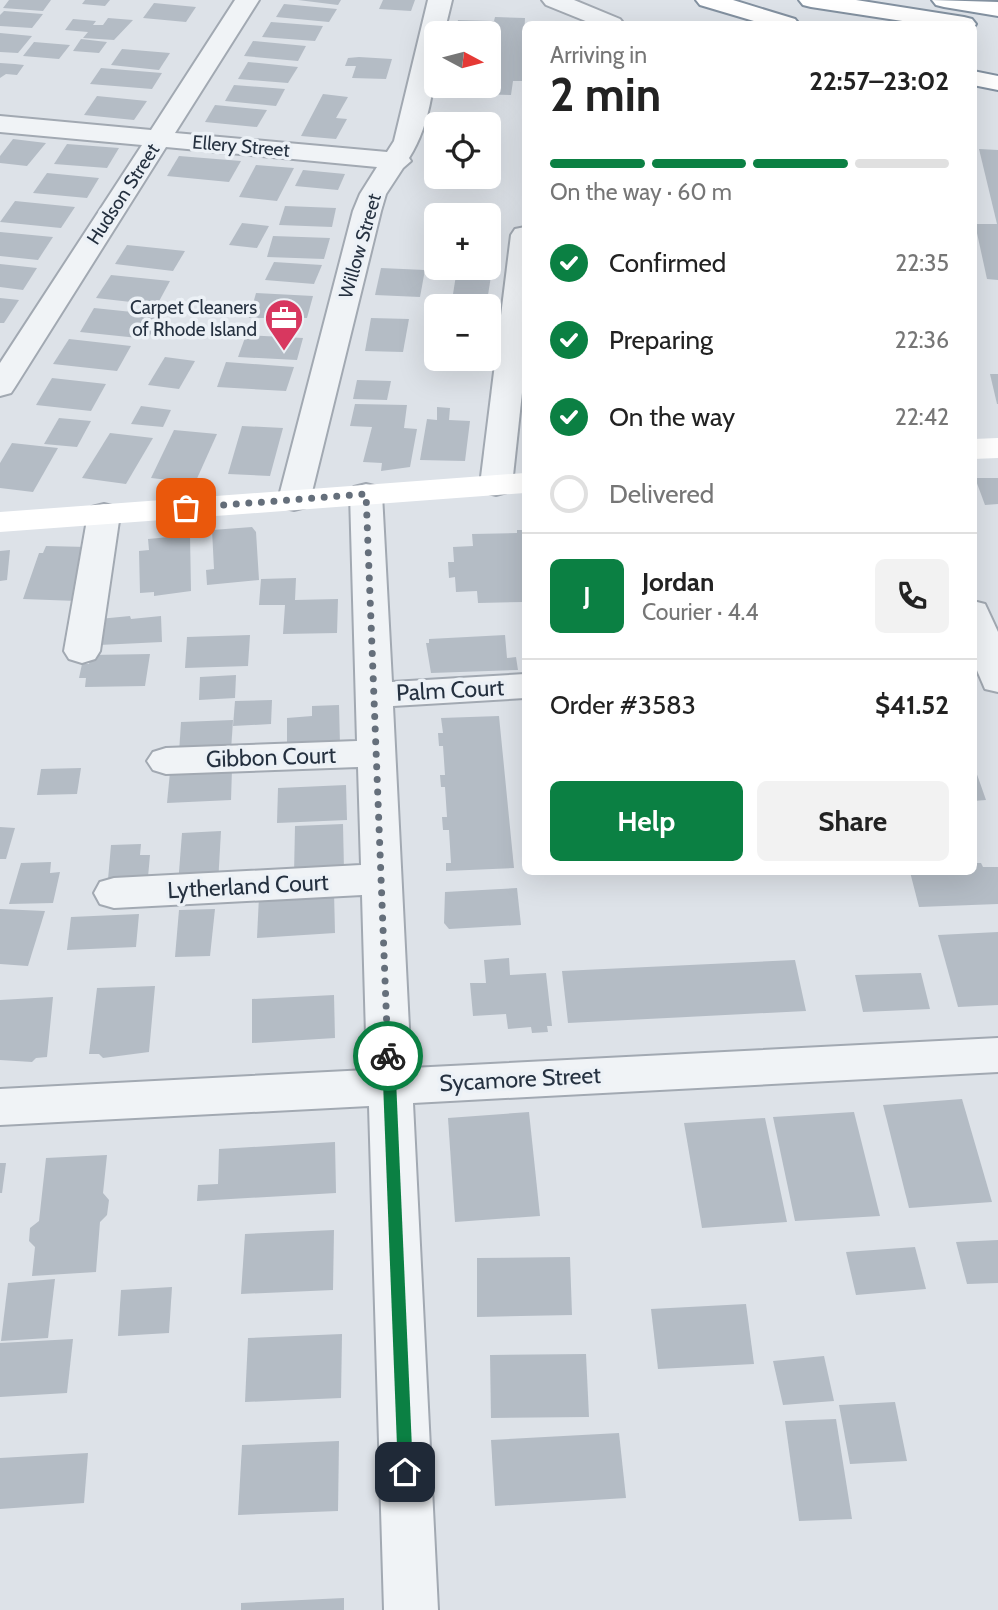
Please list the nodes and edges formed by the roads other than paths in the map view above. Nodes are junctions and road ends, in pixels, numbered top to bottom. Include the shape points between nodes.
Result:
1 (247, 0) edge
2 (440, 0) edge
3 (554, 0) edge
4 (708, 0) edge
5 (811, 0) edge
6 (944, 0) edge
7 (998, 9) edge
8 (605, 21) edge
9 (777, 21) edge
10 (945, 21) edge
11 (977, 27) edge
12 (998, 30) edge
13 (977, 79) edge
14 (998, 83) edge
15 (0, 124) edge
16 (158, 139) junction
17 (398, 161) junction
18 (522, 285) edge
19 (0, 387) edge
20 (998, 448) edge
21 (977, 449) edge
22 (510, 484) edge
23 (366, 494) junction
24 (294, 500) junction
25 (104, 514) junction
26 (0, 522) edge
27 (977, 627) edge
28 (82, 651) dead end
29 (987, 665) edge
30 (522, 686) edge
31 (374, 695) junction
32 (377, 753) junction
33 (166, 761) dead end
34 (382, 879) junction
35 (114, 893) dead end
36 (998, 1055) edge
37 (389, 1085) junction
38 (0, 1107) edge
39 (411, 1610) edge

1 - 16 street, Hudson Street
2 - 17 street, Willow Street via 407,141
3 - 8 street
4 - 9 main road
5 - 10 main road
6 - 7 main road
11 - 12 main road
13 - 14 main road
15 - 16 street, Ellery Street
16 - 17 street, Ellery Street
16 - 19 street, Hudson Street
17 - 24 street, Willow Street via 378,186 367,211
18 - 22 street
20 - 21 main road
22 - 23 main road
23 - 24 main road
23 - 31 street
24 - 25 main road
25 - 26 main road
25 - 28 street
27 - 29 street
30 - 31 street, Palm Court
31 - 32 street
32 - 33 street, Gibbon Court
32 - 34 street
34 - 35 street, Lytherland Court
34 - 37 street
36 - 37 street, Sycamore Street
37 - 38 street, Sycamore Street
37 - 39 street

